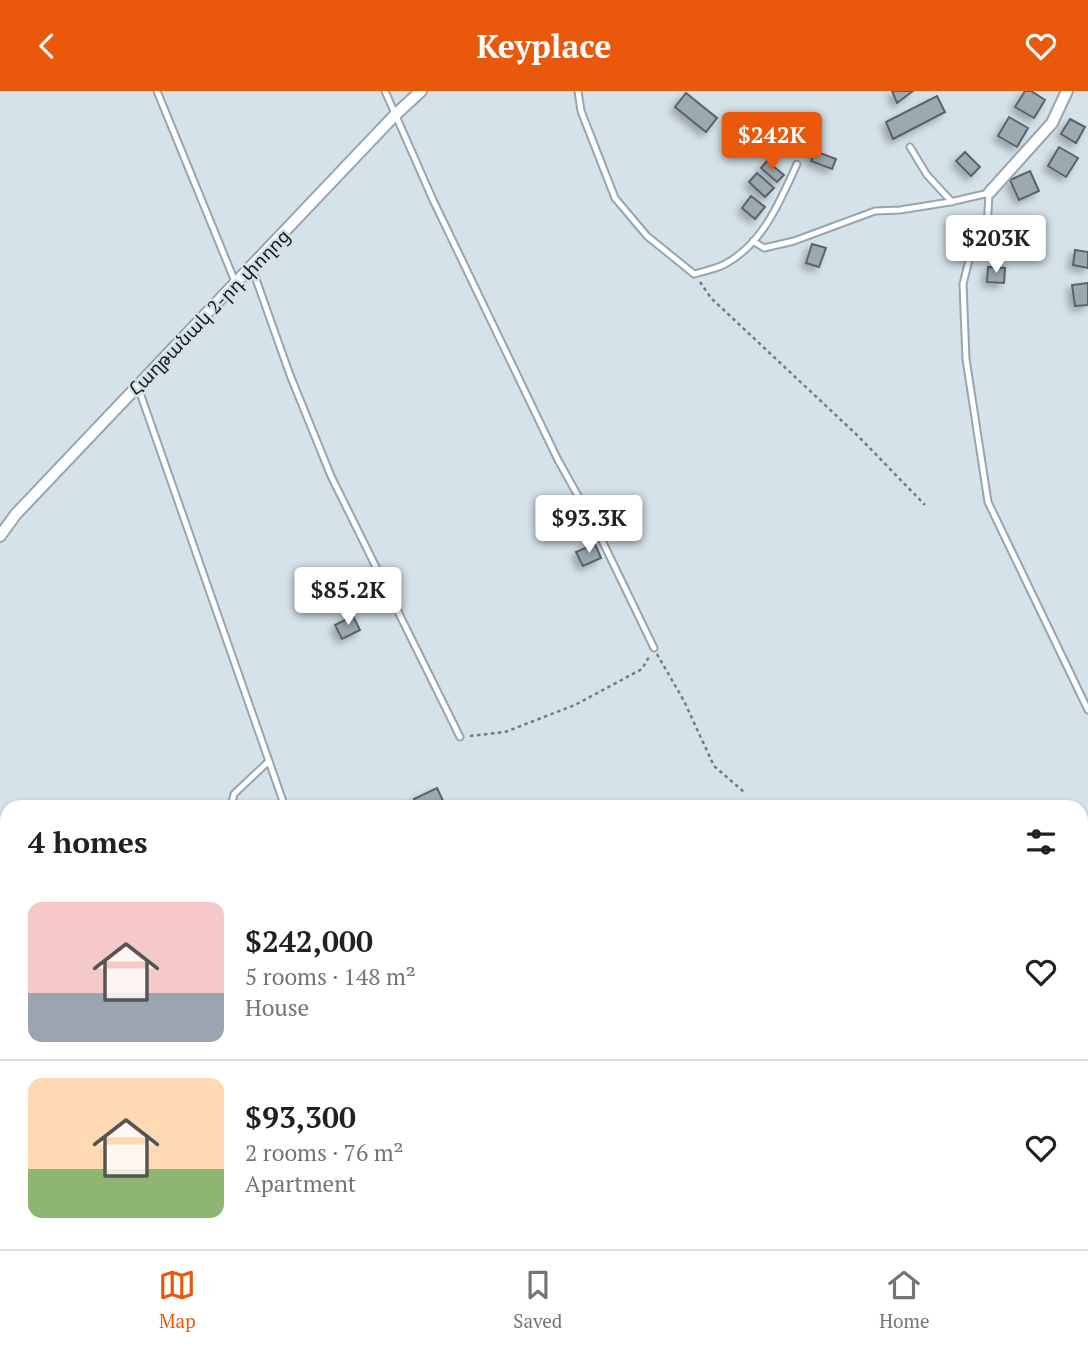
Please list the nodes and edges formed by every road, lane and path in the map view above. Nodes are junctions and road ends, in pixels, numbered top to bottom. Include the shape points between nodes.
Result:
1 (157, 91) edge
2 (385, 91) edge
3 (421, 91) edge
4 (578, 91) edge
5 (1067, 91) edge
6 (396, 115) junction
7 (910, 147) dead end
8 (797, 164) dead end
9 (989, 193) junction
10 (952, 202) junction
11 (753, 241) junction
12 (252, 268) junction
13 (694, 274) junction
14 (236, 284) junction
15 (138, 387) junction
16 (925, 505) dead end
17 (0, 536) edge
18 (654, 648) junction
19 (1088, 710) edge
20 (460, 737) joint
21 (269, 761) junction
22 (744, 792) dead end
23 (232, 800) edge
24 (283, 800) edge

1 - 14 lane
2 - 6 lane
3 - 6 street, Հաղթանակ 2-րդ փողոց
4 - 13 lane via 581,111 615,198 647,236
5 - 9 street via 1052,123
6 - 12 street, Հաղթանակ 2-րդ փողոց
6 - 18 lane via 558,460
7 - 10 lane
8 - 11 lane
9 - 10 lane
9 - 19 lane via 987,230 969,260 963,284 966,359 988,502
10 - 11 lane via 875,211 764,248
11 - 13 lane via 743,254
12 - 14 street, Հաղթանակ 2-րդ փողոց
12 - 20 lane via 331,476
13 - 16 path via 711,298
14 - 15 street, Հաղթանակ 2-րդ փողոց
15 - 17 street, Հաղթանակ 2-րդ փողոց
15 - 21 lane
18 - 20 path via 642,669 575,705 505,732
18 - 22 path via 714,766
21 - 23 lane
21 - 24 lane

